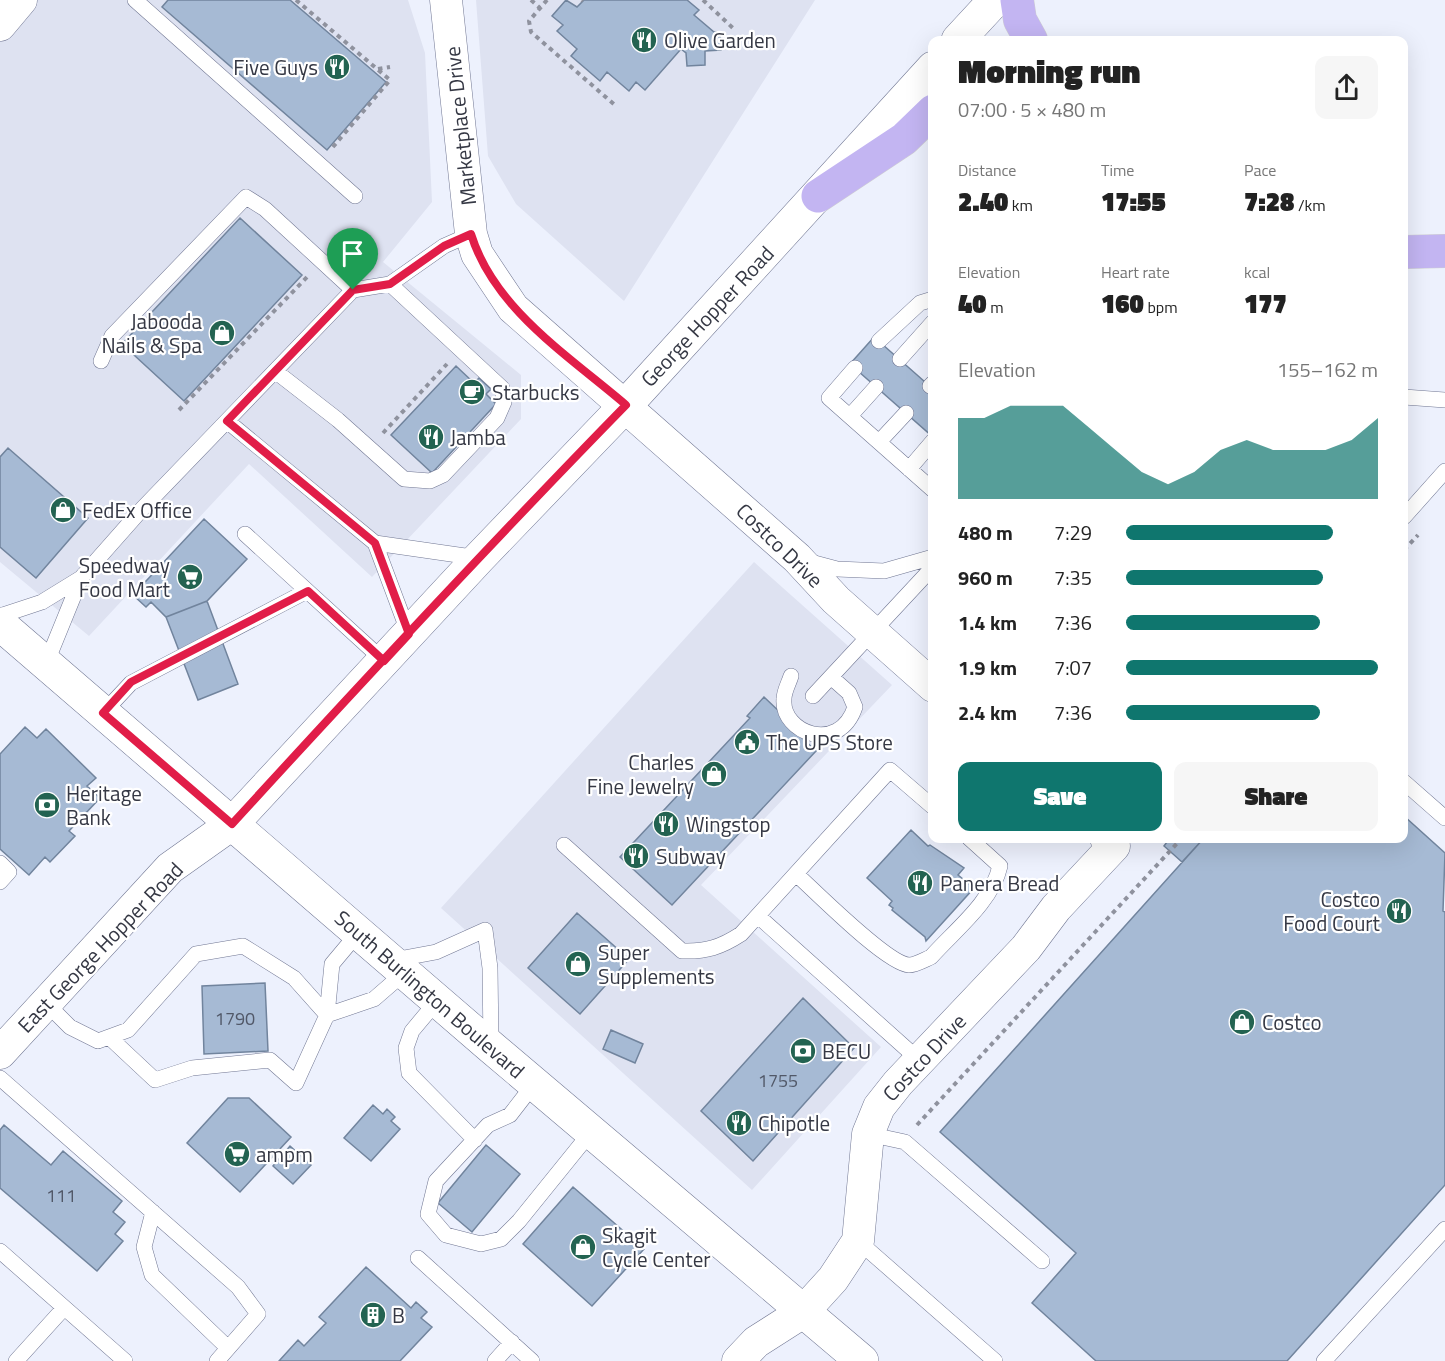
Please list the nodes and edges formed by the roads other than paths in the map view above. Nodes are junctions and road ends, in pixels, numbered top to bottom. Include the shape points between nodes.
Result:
1 (21, 0) edge
2 (135, 0) edge
3 (446, 0) edge
4 (994, 0) edge
5 (1017, 0) edge
6 (0, 24) edge
7 (962, 36) edge
8 (1029, 36) edge
9 (928, 74) edge
10 (928, 116) edge
11 (355, 196) dead end
12 (818, 196) junction
13 (471, 234) junction
14 (1445, 251) edge
15 (1408, 252) edge
16 (390, 284) junction
17 (353, 290) junction
18 (928, 301) edge
19 (928, 328) edge
20 (879, 341) dead end
21 (900, 359) dead end
22 (101, 361) dead end
23 (855, 368) dead end
24 (275, 371) junction
25 (876, 387) dead end
26 (1408, 397) edge
27 (1445, 400) edge
28 (626, 405) junction
29 (906, 413) dead end
30 (850, 416) junction
31 (227, 421) junction
32 (879, 442) junction
33 (928, 447) edge
34 (909, 469) junction
35 (1445, 471) edge
36 (928, 485) edge
37 (1408, 513) edge
38 (245, 534) dead end
39 (375, 543) junction
40 (478, 558) junction
41 (797, 558) junction
42 (928, 558) edge
43 (928, 572) edge
44 (81, 578) junction
45 (308, 591) junction
46 (0, 616) edge
47 (0, 624) edge
48 (872, 632) junction
49 (409, 634) junction
50 (384, 661) junction
51 (46, 664) junction
52 (790, 676) dead end
53 (831, 677) junction
54 (928, 682) edge
55 (813, 696) dead end
56 (103, 713) junction
57 (1408, 786) edge
58 (928, 803) edge
59 (1445, 818) edge
60 (232, 824) junction
61 (975, 843) edge
62 (1111, 843) edge
63 (564, 845) dead end
64 (0, 863) edge
65 (796, 874) junction
66 (0, 882) edge
67 (758, 916) junction
68 (358, 933) junction
69 (397, 967) junction
70 (437, 1001) junction
71 (46, 1003) junction
72 (327, 1015) junction
73 (109, 1037) junction
74 (491, 1047) junction
75 (0, 1053) edge
76 (919, 1060) junction
77 (0, 1078) edge
78 (534, 1084) junction
79 (591, 1132) junction
80 (868, 1134) junction
81 (475, 1140) junction
82 (153, 1212) junction
83 (1445, 1229) edge
84 (858, 1241) junction
85 (0, 1251) edge
86 (418, 1257) dead end
87 (1042, 1261) dead end
88 (64, 1308) junction
89 (803, 1312) junction
90 (512, 1342) junction
91 (228, 1348) junction
92 (16, 1361) edge
93 (125, 1361) edge
94 (217, 1361) edge
95 (495, 1361) edge
96 (532, 1361) edge
97 (738, 1361) edge
98 (862, 1361) edge
99 (994, 1361) edge
100 (1324, 1361) edge

1 - 6 street
2 - 11 lane
3 - 13 street, Marketplace Drive
4 - 7 main road
5 - 8 highway via 1020,20
9 - 12 main road, George Hopper Road
10 - 12 highway via 904,139
12 - 28 main road, George Hopper Road
13 - 16 lane via 444,246
13 - 28 street, Marketplace Drive via 477,254 513,308
14 - 15 highway
16 - 17 lane
16 - 24 lane via 502,388 504,402 497,418 443,475 430,481 404,478
17 - 22 lane via 265,209 246,197 112,336
17 - 24 lane
18 - 20 lane via 920,303
19 - 21 lane
23 - 30 lane via 829,398
24 - 31 lane
25 - 30 lane
26 - 27 lane
28 - 40 main road, George Hopper Road
28 - 41 street, Costco Drive
29 - 32 lane
30 - 32 lane
31 - 39 lane
31 - 44 lane
32 - 34 lane
33 - 34 lane
34 - 36 lane
35 - 37 lane
38 - 45 lane
39 - 40 lane
39 - 49 lane
40 - 49 main road, George Hopper Road
41 - 42 lane via 837,569 884,571
41 - 48 street, Costco Drive
43 - 48 lane
44 - 46 lane via 42,602
44 - 51 lane
45 - 50 lane
45 - 56 lane via 131,682
47 - 51 main road, South Burlington Boulevard
48 - 53 lane
48 - 54 street, Costco Drive
49 - 50 main road, George Hopper Road
50 - 60 main road, George Hopper Road
51 - 56 main road, South Burlington Boulevard
52 - 53 lane via 783,700 790,717 816,736 827,736 850,721 855,707 849,693
53 - 55 lane
56 - 60 main road, South Burlington Boulevard
57 - 59 lane
58 - 65 lane via 890,770
60 - 68 main road, South Burlington Boulevard
60 - 71 street, East George Hopper Road via 170,868
61 - 65 lane via 1000,866 992,890 931,957 908,965 885,955
62 - 76 street, Costco Drive via 1026,948
63 - 67 lane via 682,951 704,952 723,946
64 - 66 lane via 9,872
65 - 67 lane
67 - 76 lane
68 - 69 main road, South Burlington Boulevard
68 - 72 lane via 332,964
69 - 70 main road, South Burlington Boulevard
69 - 72 lane via 374,999
69 - 74 lane via 486,930
70 - 74 main road, South Burlington Boulevard
70 - 81 lane via 412,1031 406,1048 409,1073
71 - 73 lane via 70,1027 98,1041
71 - 75 street, East George Hopper Road
72 - 73 lane via 294,978 243,946 196,954 128,1030
72 - 73 lane via 296,1083 270,1060 192,1068 155,1080
74 - 78 main road, South Burlington Boulevard
76 - 80 street, Costco Drive via 879,1107
77 - 82 lane
78 - 79 main road, South Burlington Boulevard
78 - 81 lane via 510,1115 488,1125
79 - 81 lane via 519,1221 501,1239 481,1244 446,1235 428,1214 436,1181
79 - 89 main road, South Burlington Boulevard
80 - 84 street, Costco Drive
80 - 87 lane via 905,1142
82 - 91 lane via 144,1246 152,1275
82 - 91 lane via 238,1287 258,1314
83 - 100 lane
84 - 89 street, Costco Drive via 833,1279
84 - 99 lane
85 - 88 lane
86 - 90 lane
88 - 92 lane
88 - 93 lane
89 - 97 street, Costco Drive via 756,1342
89 - 98 main road, South Burlington Boulevard
90 - 95 lane
90 - 96 lane
91 - 94 lane

